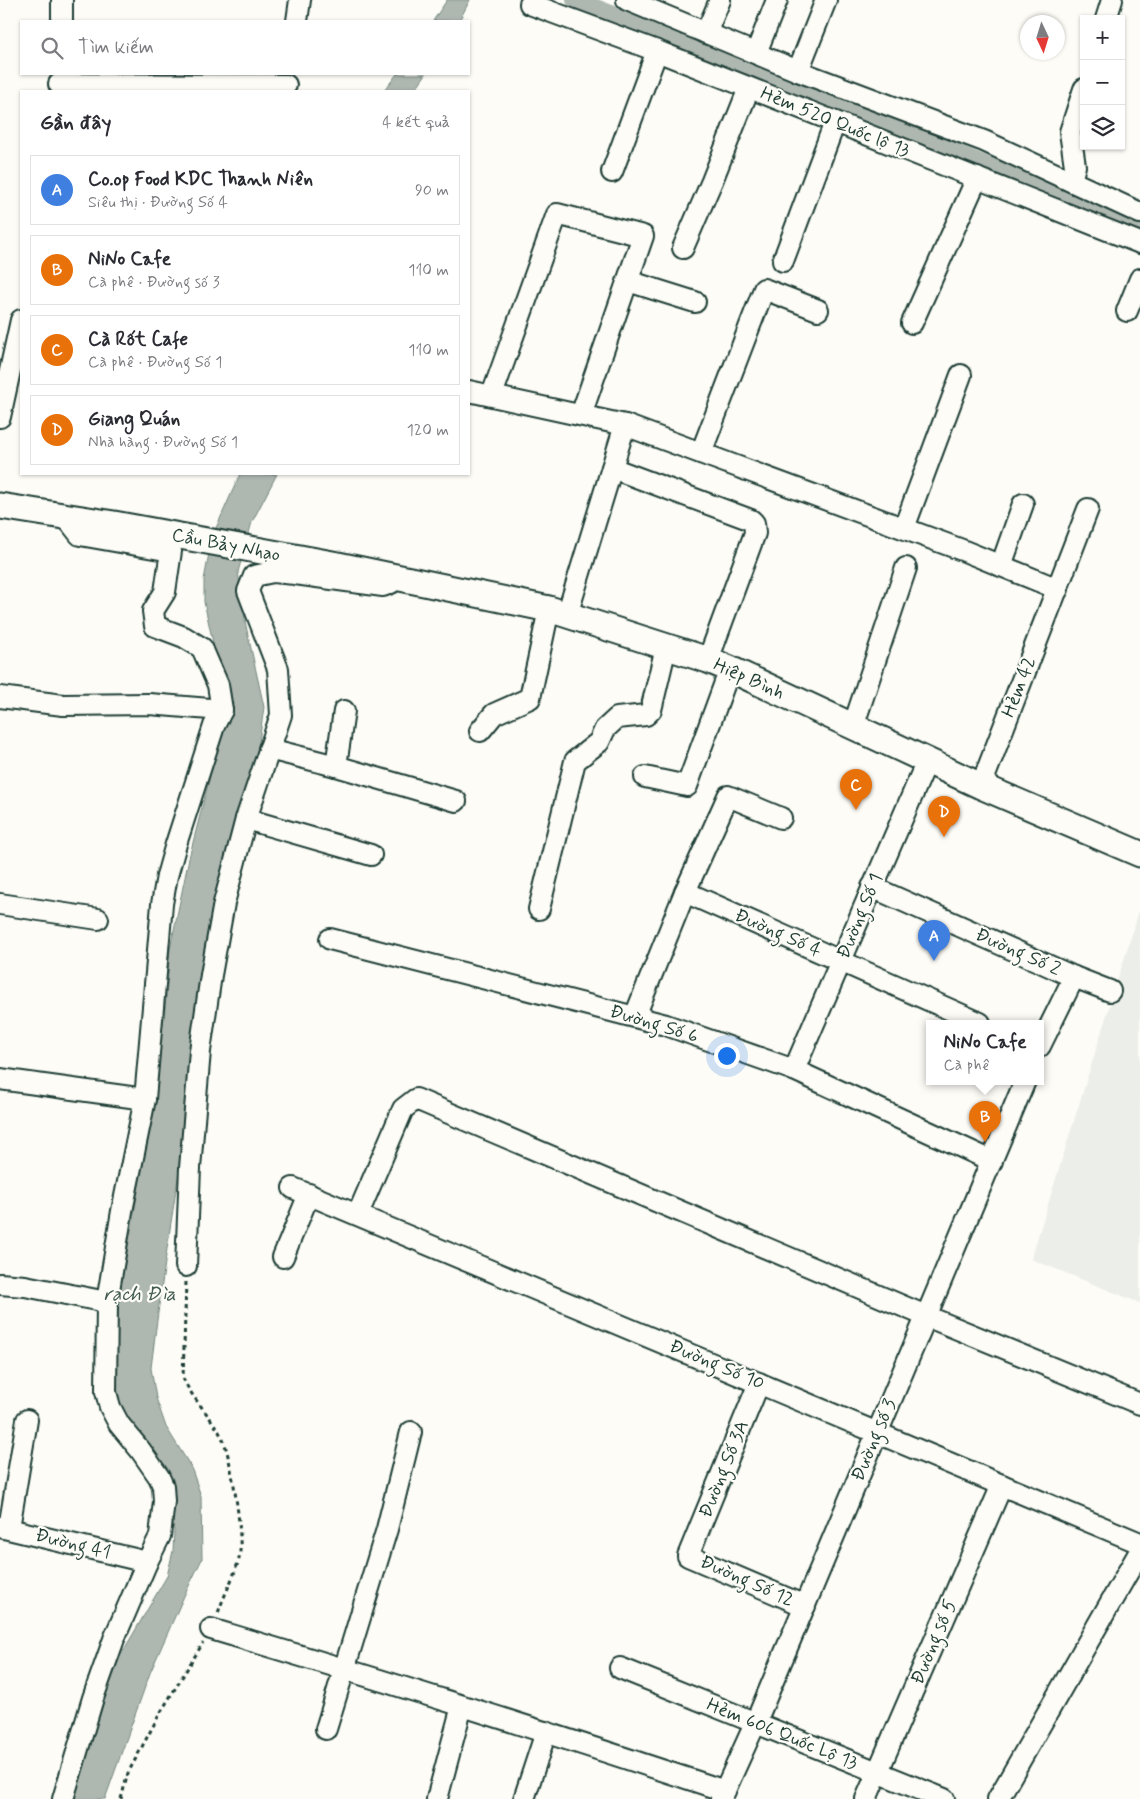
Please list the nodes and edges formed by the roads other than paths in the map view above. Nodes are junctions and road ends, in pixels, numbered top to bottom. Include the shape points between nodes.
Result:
1 (62, 0) edge
2 (300, 0) edge
3 (627, 0) edge
4 (720, 0) edge
5 (777, 0) edge
6 (826, 0) edge
7 (1112, 0) edge
8 (530, 4) dead end
9 (1107, 15) edge
10 (62, 20) edge
11 (297, 20) edge
12 (706, 33) junction
13 (657, 51) junction
14 (756, 54) junction
15 (798, 71) junction
16 (60, 83) edge
17 (286, 85) dead end
18 (749, 88) junction
19 (1080, 101) edge
20 (835, 122) junction
21 (612, 172) dead end
22 (977, 178) junction
23 (1071, 181) junction
24 (1140, 213) edge
25 (1140, 243) edge
26 (683, 248) dead end
27 (783, 260) dead end
28 (1140, 279) edge
29 (628, 281) junction
30 (695, 302) dead end
31 (818, 310) dead end
32 (1126, 311) dead end
33 (912, 323) dead end
34 (20, 330) edge
35 (18, 351) edge
36 (961, 375) dead end
37 (470, 391) edge
38 (492, 395) junction
39 (581, 415) junction
40 (0, 418) edge
41 (625, 425) junction
42 (701, 453) junction
43 (612, 468) junction
44 (1023, 504) dead end
45 (0, 506) edge
46 (1088, 509) dead end
47 (66, 517) junction
48 (904, 528) junction
49 (338, 566) joint
50 (1001, 566) junction
51 (906, 568) dead end
52 (402, 578) junction
53 (1058, 589) junction
54 (558, 612) junction
55 (666, 647) junction
56 (719, 665) junction
57 (0, 697) edge
58 (222, 710) junction
59 (344, 711) dead end
60 (852, 727) junction
61 (480, 731) dead end
62 (269, 749) junction
63 (926, 761) junction
64 (336, 766) junction
65 (645, 776) dead end
66 (981, 786) junction
67 (456, 801) dead end
68 (781, 818) dead end
69 (246, 819) junction
70 (1140, 854) edge
71 (371, 855) dead end
72 (872, 887) junction
73 (685, 892) junction
74 (0, 904) edge
75 (539, 909) dead end
76 (98, 919) dead end
77 (330, 939) dead end
78 (841, 960) junction
79 (1074, 977) junction
80 (1110, 991) dead end
81 (635, 1016) junction
82 (973, 1020) edge
83 (1044, 1038) edge
84 (794, 1070) junction
85 (1, 1083) edge
86 (1023, 1085) edge
87 (145, 1099) junction
88 (992, 1161) junction
89 (358, 1214) junction
90 (283, 1257) dead end
91 (186, 1266) road end
92 (0, 1284) edge
93 (108, 1302) junction
94 (926, 1316) junction
95 (759, 1383) junction
96 (1140, 1404) edge
97 (27, 1420) dead end
98 (411, 1432) dead end
99 (878, 1432) junction
100 (1002, 1485) junction
101 (5, 1527) edge
102 (1140, 1543) edge
103 (1140, 1551) edge
104 (688, 1556) joint
105 (147, 1562) junction
106 (805, 1606) junction
107 (211, 1629) road end
108 (344, 1668) junction
109 (620, 1668) dead end
110 (462, 1706) junction
111 (755, 1724) junction
112 (326, 1729) dead end
113 (546, 1732) junction
114 (877, 1772) junction
115 (723, 1795) edge
116 (63, 1799) edge
117 (437, 1799) edge
118 (524, 1799) edge
119 (866, 1799) edge
120 (944, 1799) edge
121 (998, 1799) edge

1 - 10 street
2 - 11 street
3 - 12 street
4 - 12 street
5 - 14 street
6 - 15 street
7 - 9 street
8 - 13 street, Hẻm 520 Quốc lộ 13
12 - 14 street
13 - 18 street, Hẻm 520 Quốc lộ 13
13 - 21 street
14 - 15 street
15 - 23 street via 984,141
16 - 17 street
18 - 20 street, Hẻm 520 Quốc lộ 13
18 - 26 street
19 - 23 street via 1070,132 1075,166
20 - 22 street, Hẻm 520 Quốc lộ 13
20 - 27 street
22 - 25 street, Hẻm 520 Quốc lộ 13
22 - 33 street
23 - 24 street
28 - 32 street
29 - 30 street
29 - 38 street via 643,236 558,214
29 - 39 street
31 - 42 street via 764,288
34 - 35 street
35 - 40 street
36 - 48 street
37 - 38 street
38 - 39 street
39 - 41 street
41 - 42 street
41 - 43 street
42 - 48 street
43 - 54 street
43 - 56 street via 751,520 754,524 755,533
44 - 50 street
45 - 47 main road
46 - 53 street, Hẻm 42
47 - 49 main road, Cầu Bảy Nhạo
47 - 58 street via 80,535 171,551 165,592 153,611 155,626 202,648 218,685
48 - 50 street
49 - 52 main road, Hiệp Bình
50 - 53 street
51 - 60 street
52 - 54 main road, Hiệp Bình
52 - 62 street via 383,586 273,572 254,576 248,590 278,669 281,715
53 - 66 street, Hẻm 42
54 - 55 main road, Hiệp Bình
54 - 61 street via 530,698 494,714
55 - 56 main road, Hiệp Bình
55 - 75 street via 651,710 646,715 617,718 605,729 599,742 575,761
56 - 60 main road, Hiệp Bình
56 - 65 street via 687,786
57 - 58 street via 63,705 149,704
58 - 87 street via 196,779 167,876
59 - 64 street
60 - 63 main road, Hiệp Bình
62 - 64 street
62 - 69 street
63 - 66 main road, Hiệp Bình
63 - 72 street, Đường Số 1
64 - 67 street
66 - 70 main road, Hiệp Bình
68 - 73 street via 728,796
69 - 71 street
69 - 91 street via 224,903 210,975 190,1168
72 - 78 street, Đường Số 1
72 - 79 street, Đường Số 2
73 - 78 street, Đường Số 4
73 - 81 street
74 - 76 street
77 - 81 street, Đường Số 6
78 - 82 street, Đường Số 4
78 - 84 street, Đường Số 1
79 - 80 street, Đường Số 2
79 - 83 street
81 - 84 street, Đường Số 6
84 - 88 street, Đường Số 6
85 - 87 street
86 - 88 street, Đường số 3
87 - 93 street
88 - 94 street, Đường số 3
89 - 90 street, Đường Số 10 via 301,1191
89 - 94 street via 404,1109 416,1099
89 - 95 street, Đường Số 10
92 - 93 street
93 - 105 street via 106,1392 110,1407 163,1486 160,1536
94 - 96 street
94 - 99 street, Đường số 3
95 - 99 street, Đường Số 10
95 - 104 street, Đường Số 3A
97 - 101 street
98 - 108 street
99 - 100 street, Đường Số 10
99 - 106 street, Đường số 3
100 - 102 street, Đường Số 10
100 - 114 street, Đường số 5
101 - 105 street, Đường 41
103 - 121 street
104 - 106 street, Đường Số 12
105 - 116 street via 93,1698
106 - 111 street, Đường số 3
107 - 108 street
108 - 110 street
108 - 112 street
109 - 111 street, Hẻm 606 Quốc Lộ 13
110 - 113 street
110 - 117 street
111 - 114 street, Hẻm 606 Quốc Lộ 13
111 - 115 street, Đường số 3
113 - 115 street
113 - 118 street
114 - 119 street, Đường số 5
114 - 120 street, Hẻm 606 Quốc Lộ 13

